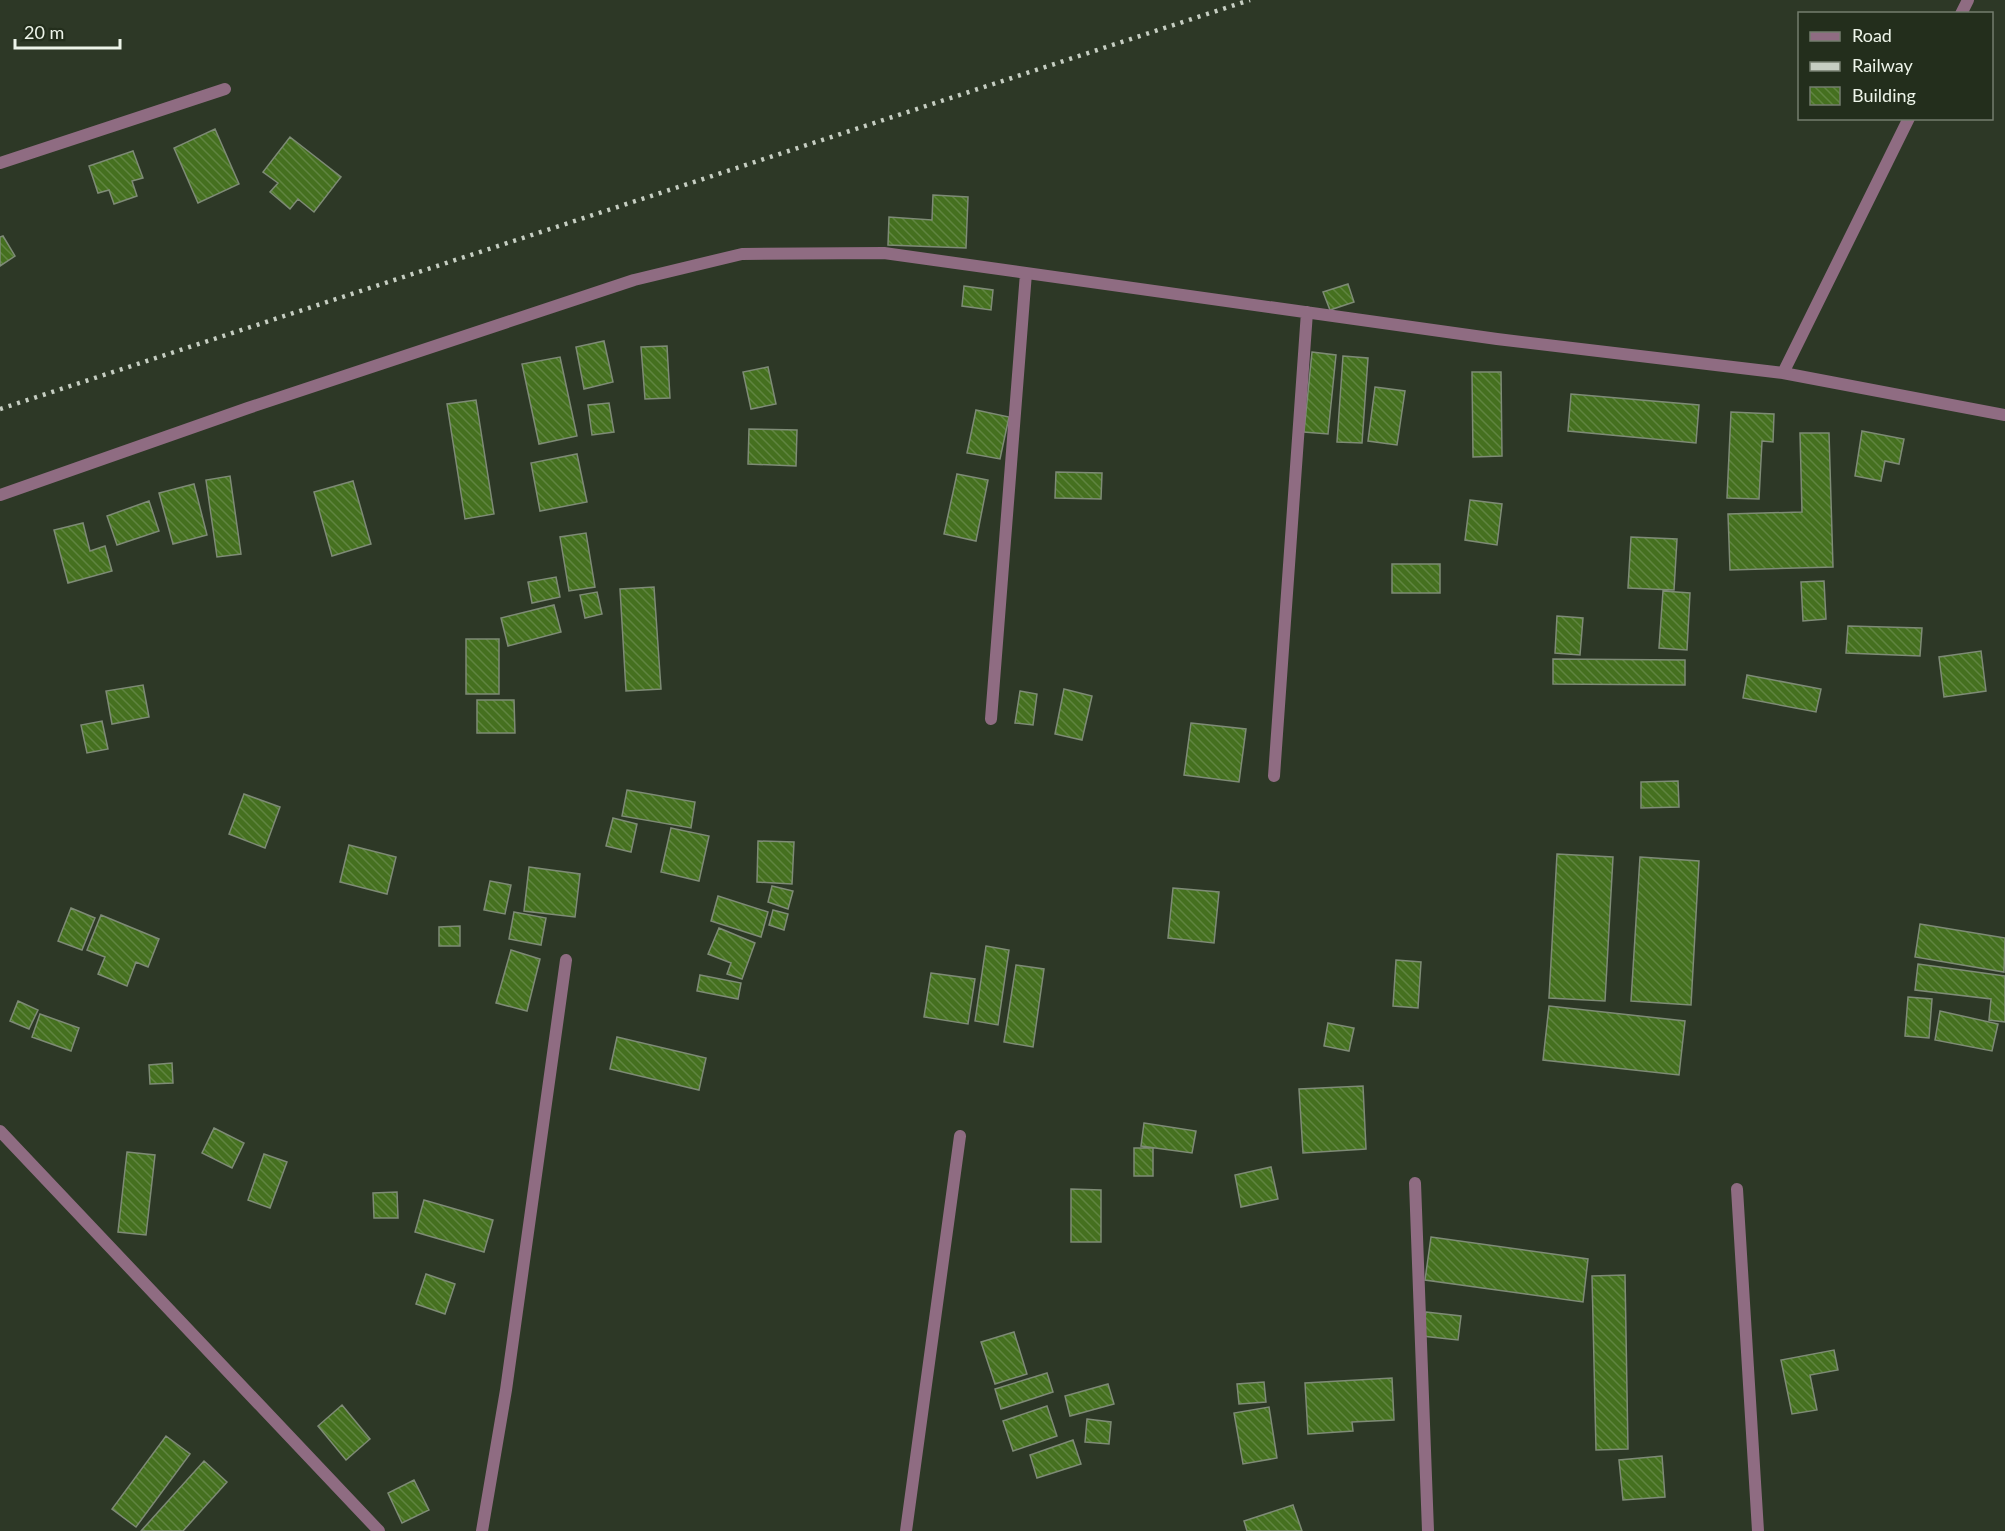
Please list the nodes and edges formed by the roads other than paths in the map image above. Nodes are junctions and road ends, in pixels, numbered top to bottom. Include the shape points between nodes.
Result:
1 (225, 89) dead end
2 (1908, 120) edge
3 (0, 163) edge
4 (1026, 273) junction
5 (1307, 312) junction
6 (1783, 373) junction
7 (2005, 414) edge
8 (0, 495) edge
9 (991, 719) dead end
10 (1274, 776) dead end
11 (566, 960) dead end
12 (0, 1131) edge
13 (960, 1136) dead end
14 (1415, 1183) dead end
15 (1737, 1189) dead end
16 (379, 1531) edge
17 (482, 1531) edge
18 (906, 1531) edge
19 (1428, 1531) edge
20 (1758, 1531) edge

1 - 3 street
2 - 6 street
4 - 5 street
4 - 8 street via 884,253 742,254 634,280
4 - 9 street
5 - 6 street
5 - 10 street
6 - 7 street
11 - 17 street via 506,1390
12 - 16 street
13 - 18 street
14 - 19 street
15 - 20 street

